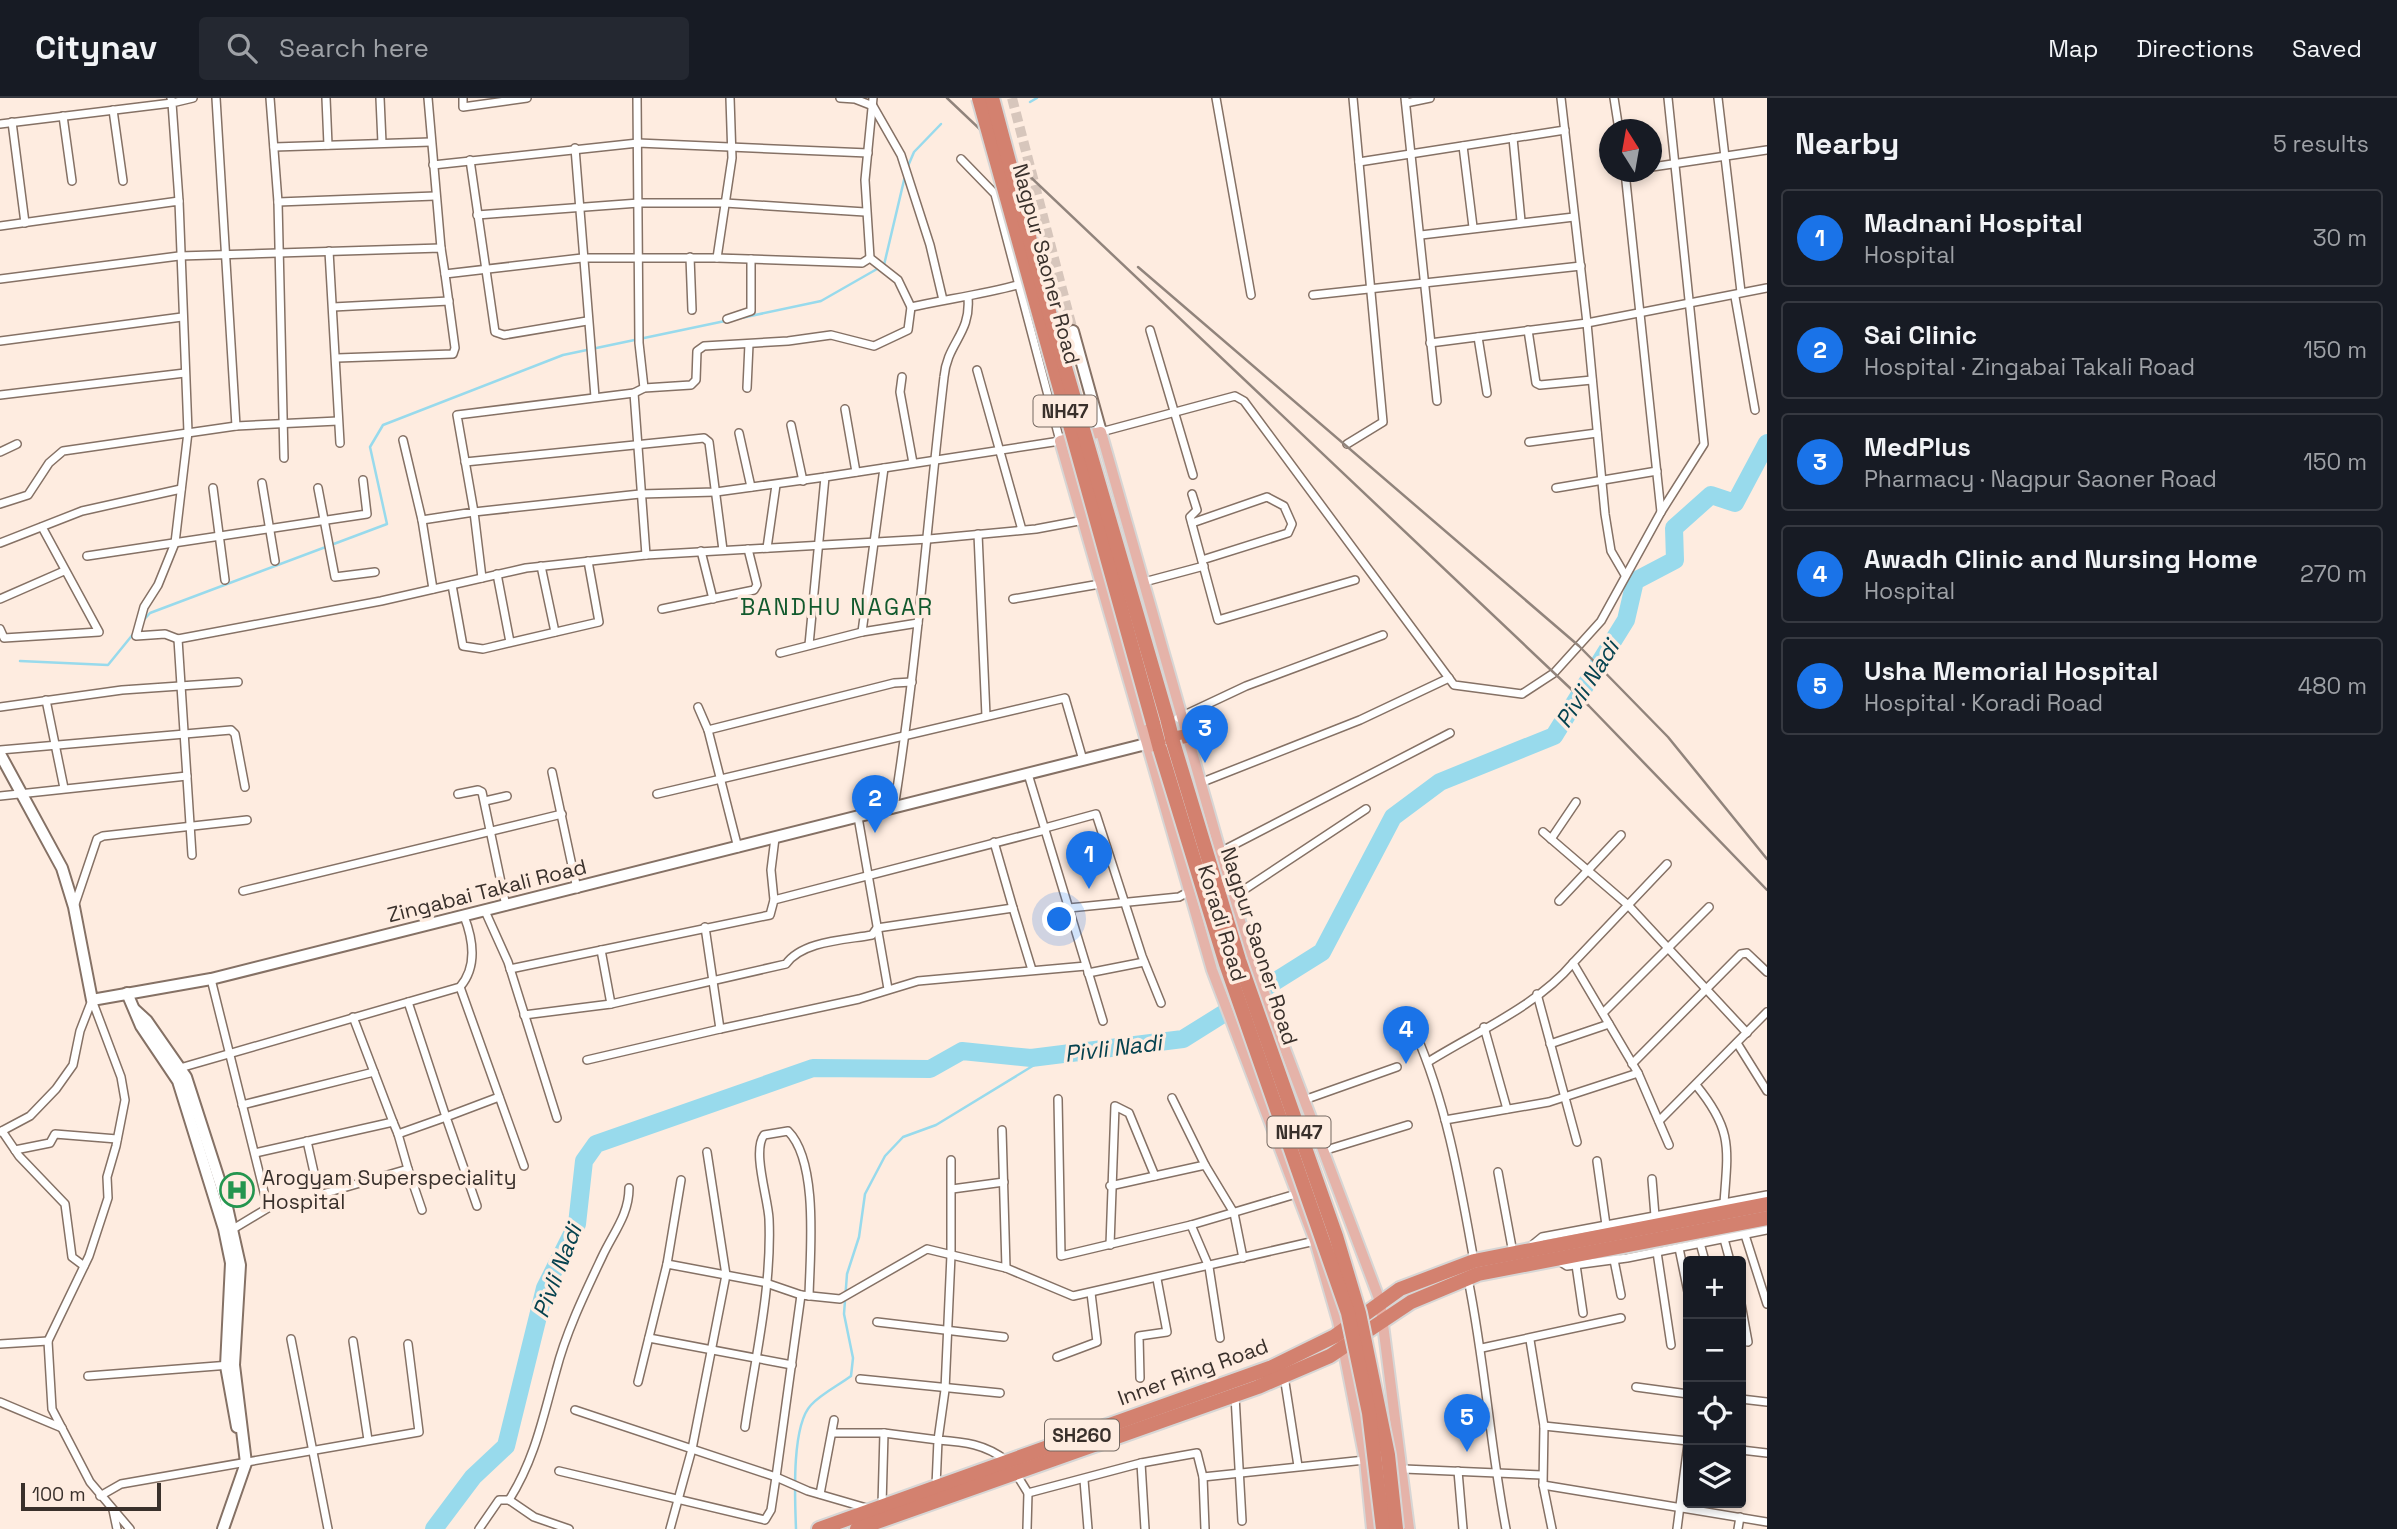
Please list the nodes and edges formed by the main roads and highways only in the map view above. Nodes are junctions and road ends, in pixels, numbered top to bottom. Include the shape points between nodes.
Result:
1 (979, 98) edge
2 (992, 98) edge
3 (1167, 720) junction
4 (1166, 742) junction
5 (1290, 1061) junction
6 (1254, 1077) junction
7 (1767, 1204) edge
8 (1767, 1218) edge
9 (1681, 1234) junction
10 (1473, 1271) junction
11 (1373, 1283) junction
12 (1380, 1301) junction
13 (1333, 1303) junction
14 (1383, 1320) junction
15 (1343, 1338) junction
16 (1011, 1467) junction
17 (1404, 1475) junction
18 (1368, 1490) junction
19 (877, 1517) edge
20 (819, 1529) edge
21 (857, 1529) edge
22 (1372, 1529) edge
23 (1383, 1529) edge
24 (1396, 1529) edge
25 (1409, 1529) edge

1 - 3 highway, Nagpur Saoner Road / NH47, bridge
2 - 3 highway, Nagpur Saoner Road / NH47, bridge
3 - 4 highway, Koradi Road / NH47
3 - 4 main road
3 - 4 main road, Koradi Road via 1144,582 1101,432 1060,441 1100,584
4 - 5 main road via 1200,783 1250,956
4 - 6 main road, Koradi Road via 1190,891 1212,970
4 - 23 highway, Nagpur Saoner Road / NH47, bridge via 1217,938 1348,1313 1367,1400
4 - 24 highway, Nagpur Saoner Road / NH47, bridge via 1359,1313 1388,1455
5 - 6 main road
5 - 11 main road
6 - 13 main road, Koradi Road
7 - 9 highway, SH260
8 - 9 highway, SH260
9 - 10 highway, SH260
9 - 10 highway, SH260 via 1519,1252
10 - 12 highway, SH260 via 1400,1289
10 - 14 highway, SH260
11 - 12 main road
11 - 13 main road
12 - 14 main road
12 - 15 highway, SH260
13 - 15 main road, Koradi Road
14 - 15 highway, SH260
14 - 17 main road
15 - 16 highway, Inner Ring Road / SH260
15 - 16 highway, Inner Ring Road / SH260 via 1330,1356 1235,1396
15 - 18 main road, Koradi Road
16 - 19 highway, Inner Ring Road / SH260
16 - 19 highway, Inner Ring Road / SH260 via 936,1487
17 - 18 main road
17 - 25 main road
18 - 22 main road, Koradi Road
19 - 20 highway, Inner Ring Road / SH260
19 - 21 highway, Inner Ring Road / SH260

